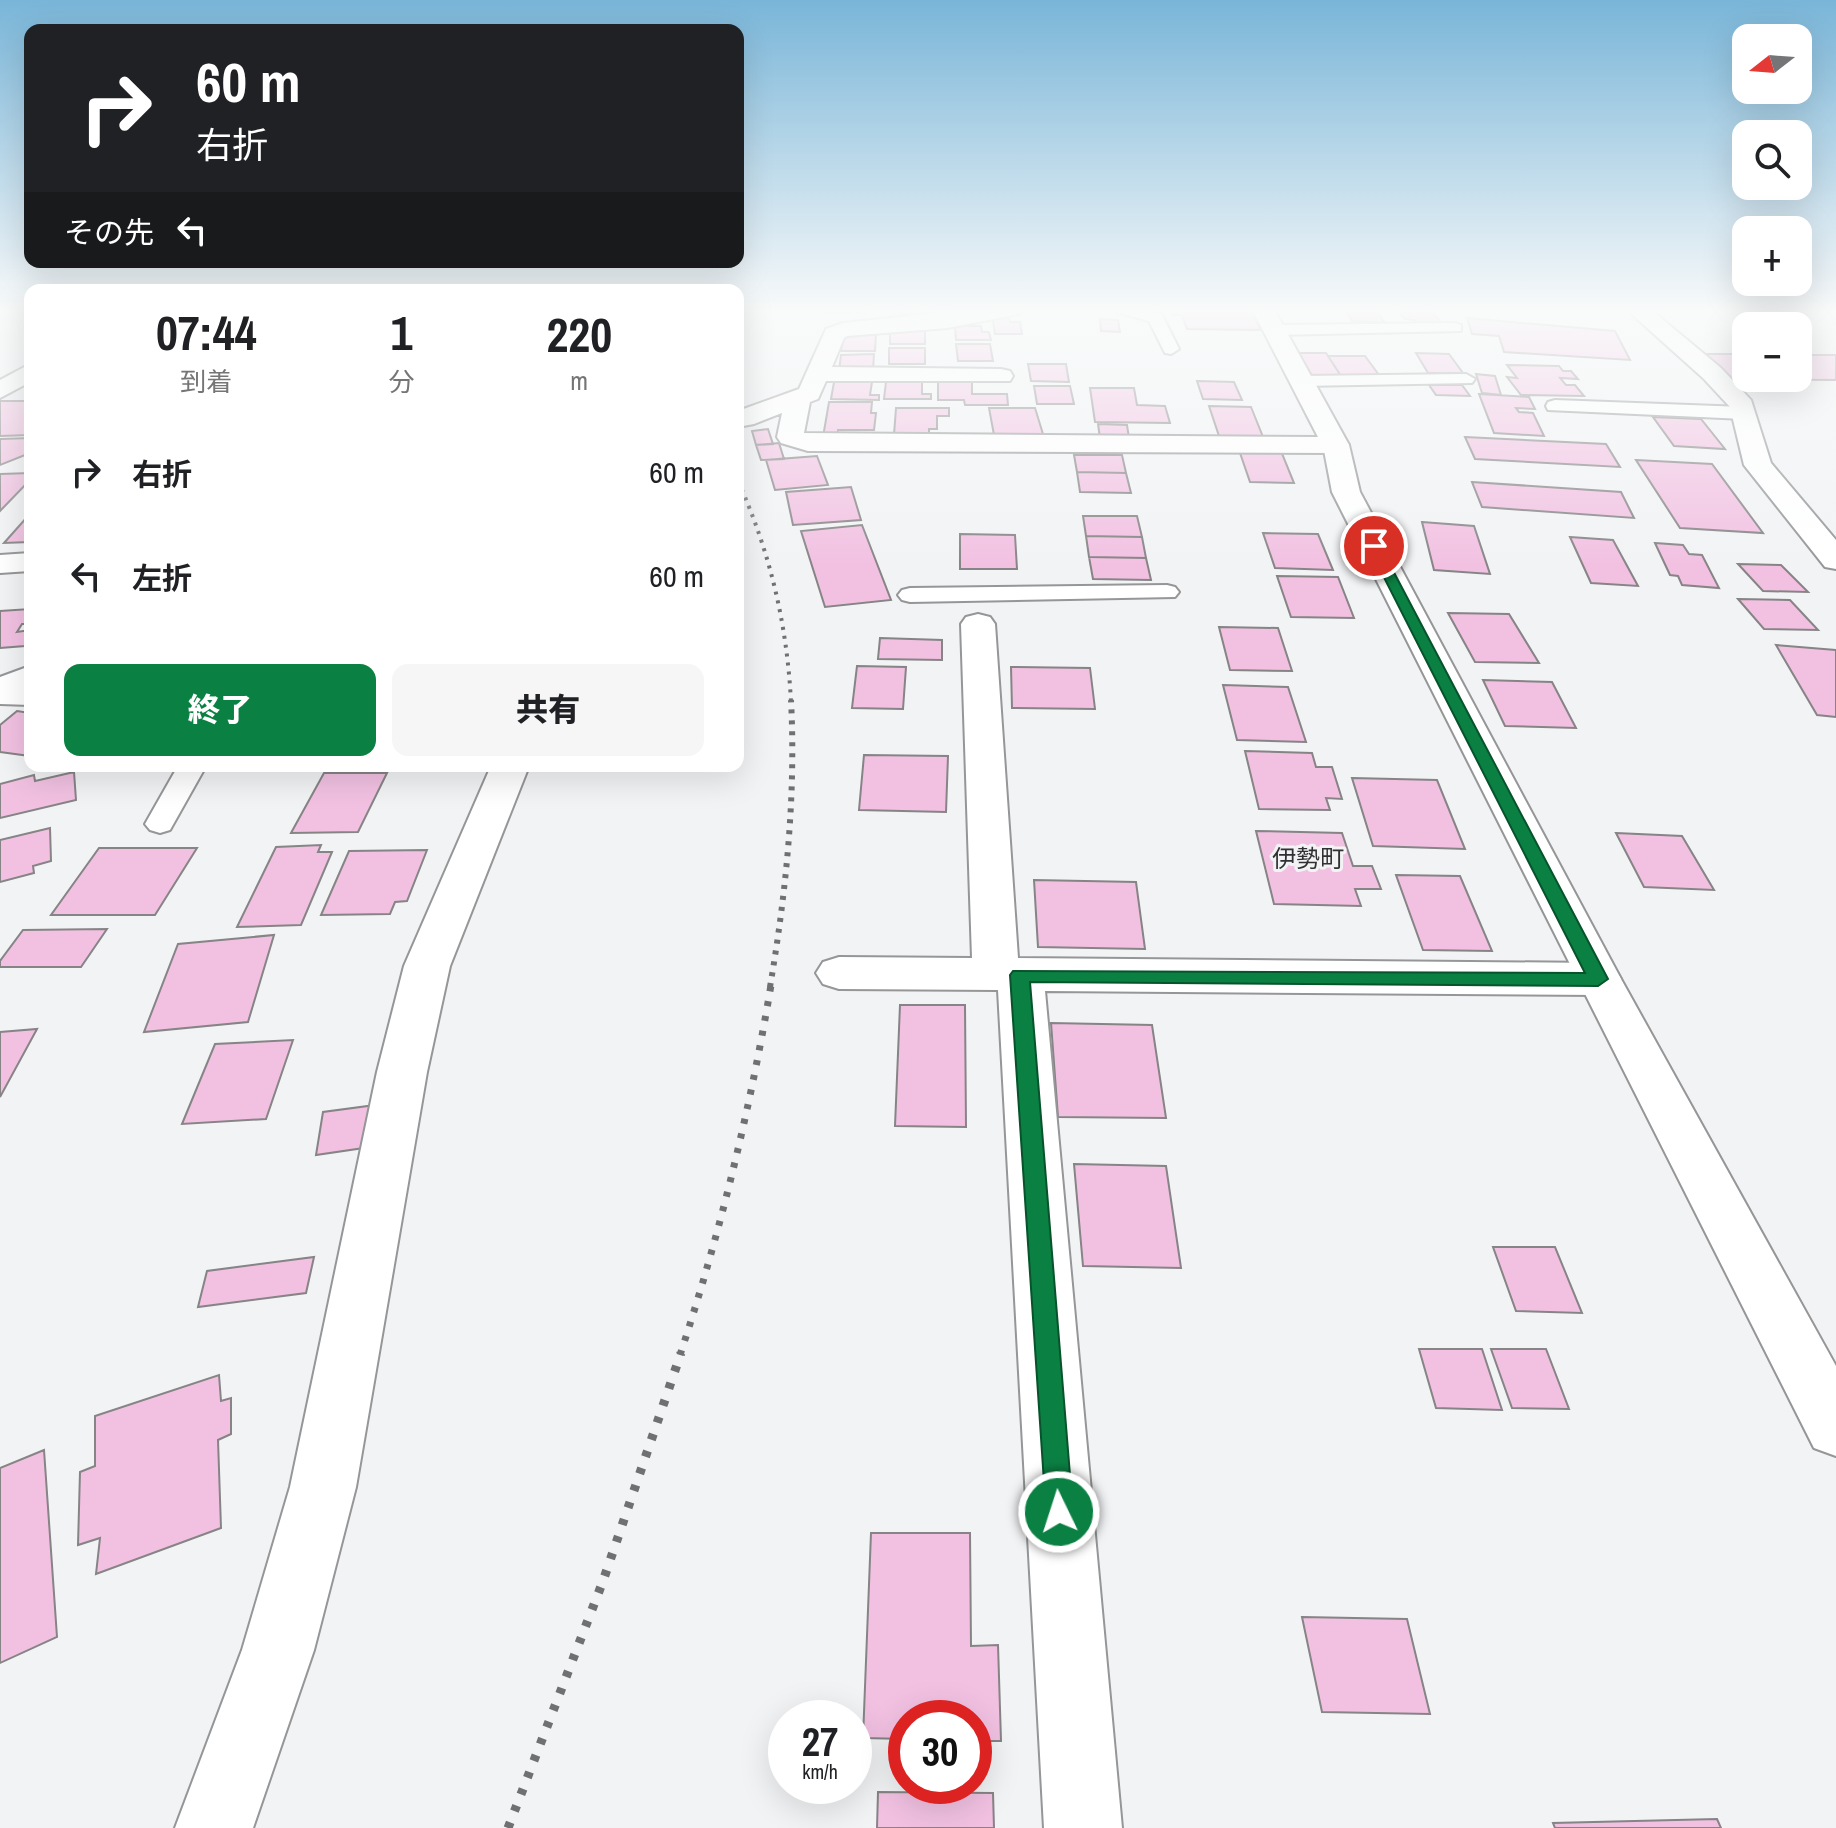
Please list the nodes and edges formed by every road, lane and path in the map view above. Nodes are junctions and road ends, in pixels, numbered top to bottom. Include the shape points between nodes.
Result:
1 (808, 394) edge
2 (1307, 394) edge
3 (1732, 394) edge
4 (798, 400) junction
5 (1555, 406) dead end
6 (1744, 413) junction
7 (744, 419) edge
8 (1336, 445) junction
9 (1836, 560) edge
10 (24, 562) edge
11 (0, 564) edge
12 (1167, 592) dead end
13 (910, 595) dead end
14 (976, 609) junction
15 (24, 680) edge
16 (0, 693) edge
17 (24, 696) edge
18 (189, 772) edge
19 (508, 772) edge
20 (160, 824) dead end
21 (839, 973) dead end
22 (1008, 975) junction
23 (1598, 979) junction
24 (1836, 1427) edge
25 (214, 1828) edge
26 (1083, 1828) edge

1 - 4 street
2 - 8 street
3 - 6 street
4 - 7 street
4 - 8 street via 790,437 808,443
5 - 6 lane
6 - 9 street via 1758,465
8 - 23 street via 1346,492
10 - 11 street
12 - 14 lane
13 - 14 lane
14 - 22 street
15 - 16 street
16 - 17 lane
18 - 20 lane
19 - 25 street via 427,966 323,1487 278,1650
21 - 22 street
22 - 23 street
22 - 26 street
23 - 24 street

